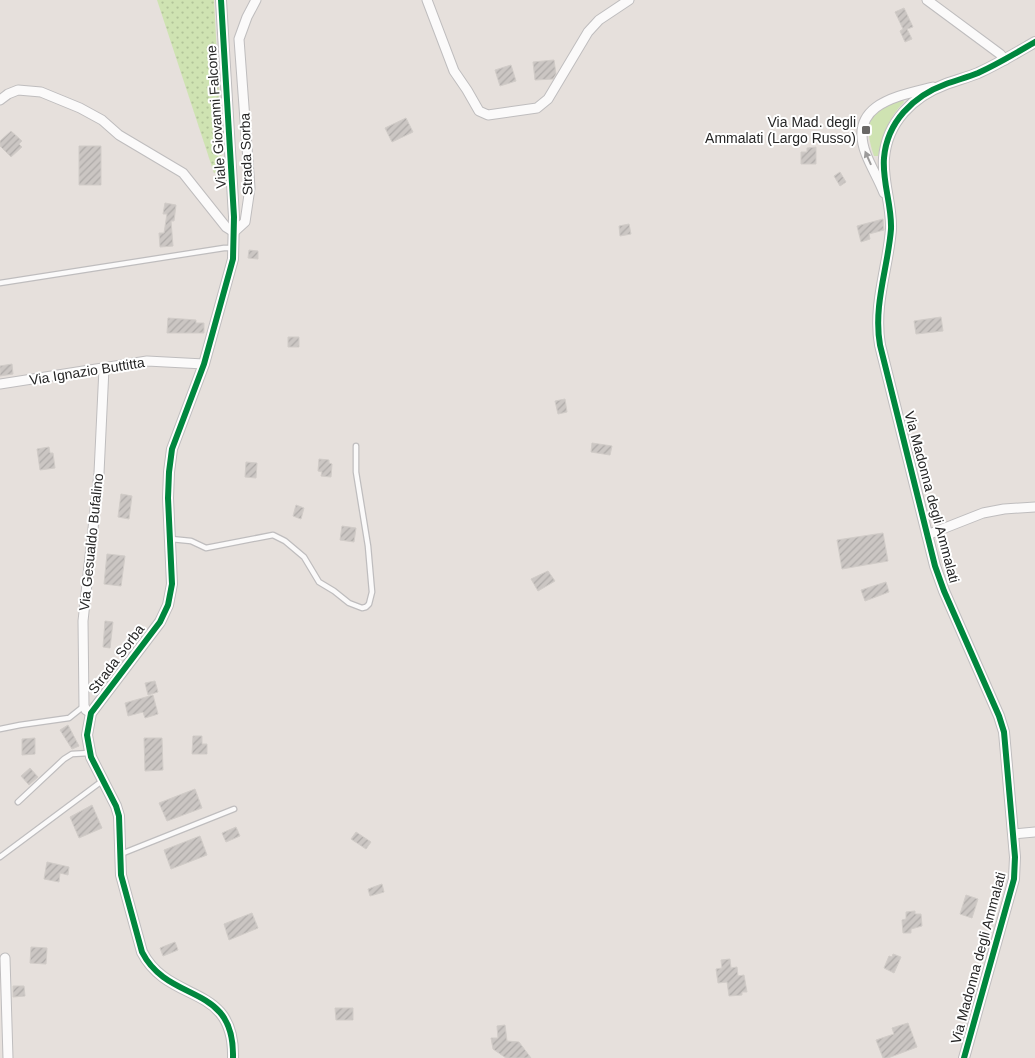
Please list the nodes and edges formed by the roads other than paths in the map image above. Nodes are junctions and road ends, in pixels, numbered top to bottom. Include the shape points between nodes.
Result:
1 (221, 0) edge
2 (256, 0) edge
3 (427, 0) edge
4 (629, 0) edge
5 (927, 0) edge
6 (1035, 42) edge
7 (1005, 60) junction
8 (944, 84) junction
9 (0, 100) edge
10 (888, 203) junction
11 (234, 232) junction
12 (233, 248) junction
13 (0, 283) edge
14 (204, 364) junction
15 (104, 368) junction
16 (0, 384) edge
17 (356, 446) dead end
18 (1035, 507) edge
19 (927, 536) junction
20 (170, 539) junction
21 (87, 709) junction
22 (0, 730) edge
23 (89, 753) junction
24 (104, 781) junction
25 (18, 802) dead end
26 (234, 809) dead end
27 (1035, 832) edge
28 (1013, 834) junction
29 (119, 854) junction
30 (0, 857) edge
31 (5, 958) dead end
32 (8, 1058) edge
33 (233, 1058) edge
34 (964, 1058) edge

1 - 11 street, Viale Giovanni Falcone
2 - 11 street, Strada Sorba via 239,39 250,188 245,222
3 - 4 street via 454,71 479,111 488,115 542,106 588,32 599,20
5 - 7 street
6 - 7 street, Via Madonna degli Ammalati
7 - 8 street, Via Madonna degli Ammalati
8 - 10 street, Via Madonna degli Ammalati via 904,110 890,132 884,160
10 -> 8 street via 864,149 862,130 865,120 883,102
9 - 11 street via 18,90 41,92 102,120 119,135 183,173 226,228
10 - 19 street, Via Madonna degli Ammalati via 890,236 877,314 878,334
11 - 12 street, Strada Sorba
12 - 13 lane
12 - 14 street, Strada Sorba via 233,259
14 - 15 street, Via Ignazio Buttitta via 148,361
14 - 20 street, Strada Sorba via 172,449
15 - 16 street, Via Ignazio Buttitta
15 - 21 street, Via Gesualdo Bufalino via 99,474 83,621
17 - 20 lane via 356,472 372,592 366,607 349,603 319,582 304,557 285,540 273,535 206,548 191,541
18 - 19 street via 983,513
19 - 28 street, Via Madonna degli Ammalati via 944,591 1004,732
20 - 21 street, Strada Sorba via 172,584 165,612
21 - 22 lane via 69,718
21 - 23 street, Strada Sorba
23 - 24 street, Strada Sorba
23 - 25 lane via 72,754 64,759
24 - 29 street, Strada Sorba via 116,806
24 - 30 lane
26 - 29 lane
27 - 28 street
28 - 34 street, Via Madonna degli Ammalati via 1014,879
29 - 33 street, Strada Sorba via 123,888 145,959 160,976 208,1002 224,1016 232,1035
31 - 32 street

